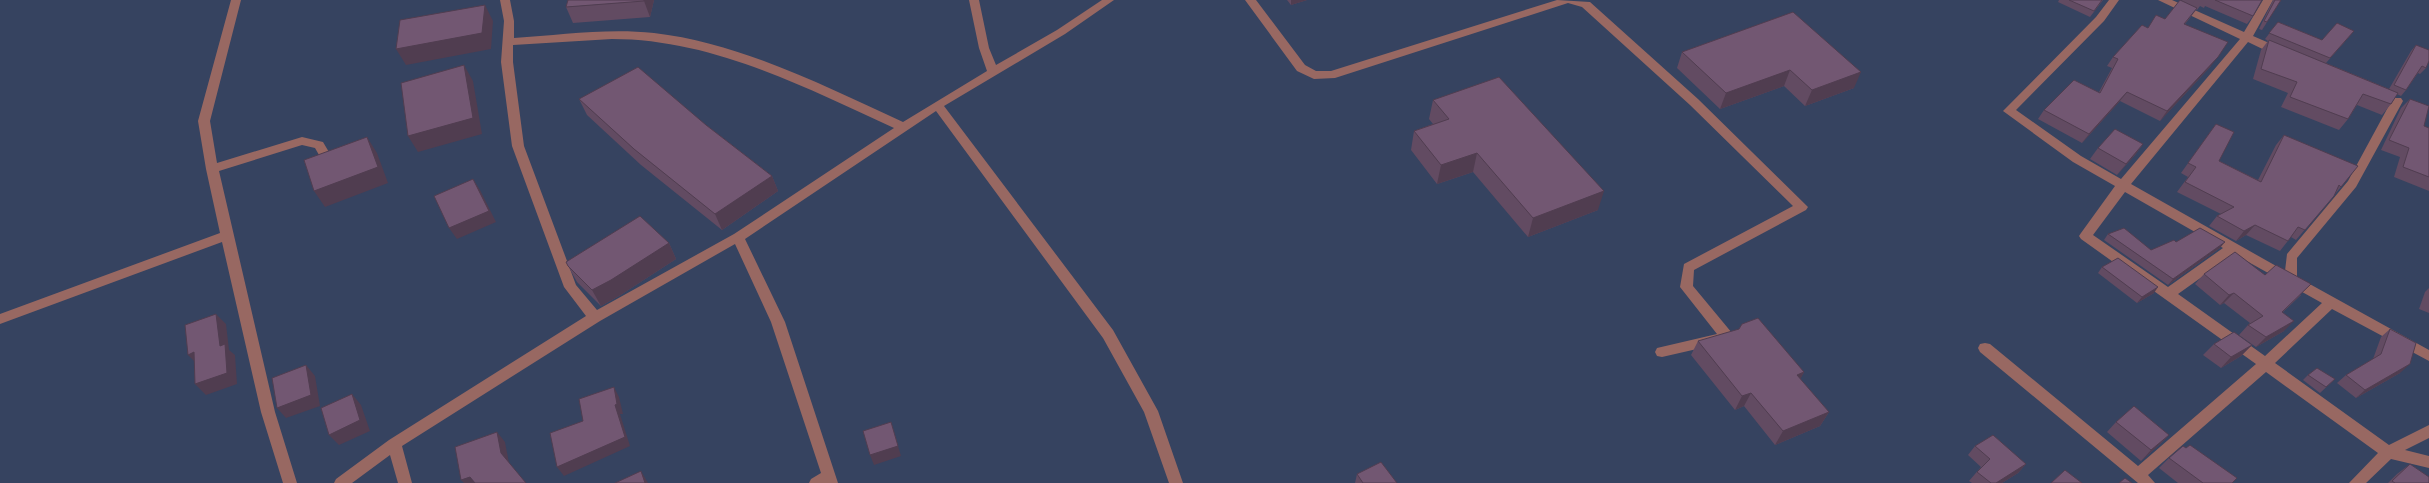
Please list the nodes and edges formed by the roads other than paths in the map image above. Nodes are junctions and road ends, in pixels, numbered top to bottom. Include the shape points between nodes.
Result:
1 (236, 0) edge
2 (505, 0) edge
3 (974, 0) edge
4 (1109, 0) edge
5 (1250, 0) edge
6 (1568, 0) edge
7 (2114, 0) edge
8 (2163, 0) edge
9 (2268, 0) edge
10 (2246, 38) junction
11 (508, 42) junction
12 (2291, 56) edge
13 (993, 72) junction
14 (2397, 101) edge
15 (937, 105) junction
16 (903, 127) junction
17 (330, 164) edge
18 (212, 169) junction
19 (2123, 185) junction
20 (227, 235) junction
21 (738, 237) junction
22 (2233, 248) junction
23 (2292, 281) junction
24 (2169, 293) junction
25 (2330, 302) junction
26 (595, 317) junction
27 (0, 319) edge
28 (1985, 348) dead end
29 (1662, 352) dead end
30 (2429, 356) edge
31 (2265, 365) junction
32 (2429, 431) edge
33 (394, 444) junction
34 (2388, 452) junction
35 (2429, 462) edge
36 (2143, 479) edge
37 (830, 480) edge
38 (290, 483) edge
39 (341, 483) edge
40 (405, 483) edge
41 (816, 483) edge
42 (1176, 483) edge
43 (2356, 483) edge

1 - 18 street via 204,121
2 - 11 street
3 - 13 street via 984,48
4 - 13 street
5 - 6 street via 1301,68 1314,75 1331,75
6 - 29 street via 1586,4 1694,102 1802,208 1688,267 1686,287 1727,337
7 - 19 street via 2100,19 2009,111 2077,159
8 - 10 street
9 - 10 street
10 - 12 street
10 - 19 street
11 - 16 street via 625,36 669,39 792,76
11 - 26 street via 507,62 518,146 570,287
13 - 15 street
14 - 23 street via 2352,184 2291,257
15 - 16 street
15 - 42 street via 1108,334 1151,411
16 - 21 street
17 - 18 street via 319,145 302,142
18 - 20 street
19 - 22 street
19 - 24 street via 2085,236
20 - 27 street
20 - 38 street via 268,412
21 - 26 street
21 - 37 street via 778,322
22 - 23 street
22 - 24 street
23 - 25 street
24 - 31 street
25 - 30 street
25 - 31 street
26 - 33 street
28 - 36 street
31 - 34 street
31 - 36 street
32 - 34 street
33 - 39 street
33 - 40 street
34 - 35 street
34 - 43 street
37 - 41 street

